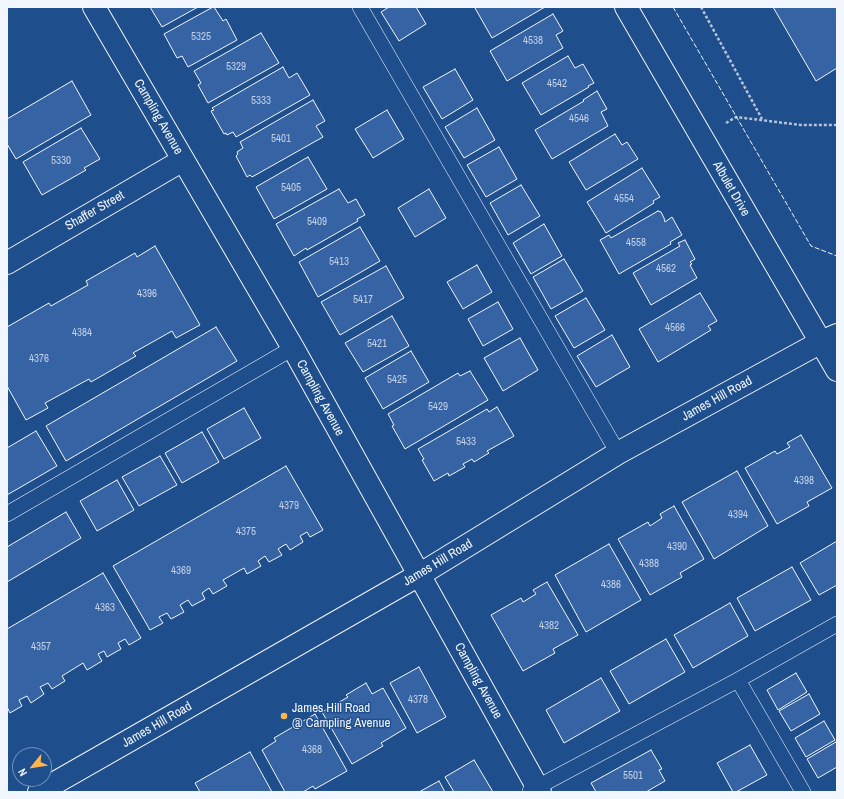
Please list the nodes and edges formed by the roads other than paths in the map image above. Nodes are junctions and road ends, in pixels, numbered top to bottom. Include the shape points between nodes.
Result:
1 (94, 7) edge
2 (360, 7) edge
3 (626, 7) edge
4 (183, 160) junction
5 (7, 263) edge
6 (829, 338) edge
7 (293, 348) junction
8 (837, 370) edge
9 (618, 453) junction
10 (7, 514) edge
11 (419, 575) junction
12 (837, 624) edge
13 (738, 680) junction
14 (535, 791) edge
15 (39, 792) edge
16 (803, 792) edge

1 - 4 street, Campling Avenue
2 - 9 lane
3 - 6 street, Albulet Drive via 701,136
4 - 5 street, Shaffer Street
4 - 7 street, Campling Avenue
6 - 8 street, Albulet Drive
6 - 9 street, James Hill Road
7 - 10 lane
7 - 11 street, Campling Avenue
9 - 11 street, James Hill Road
11 - 14 street, Campling Avenue
11 - 15 street, James Hill Road
12 - 13 lane
13 - 14 lane
13 - 16 lane

